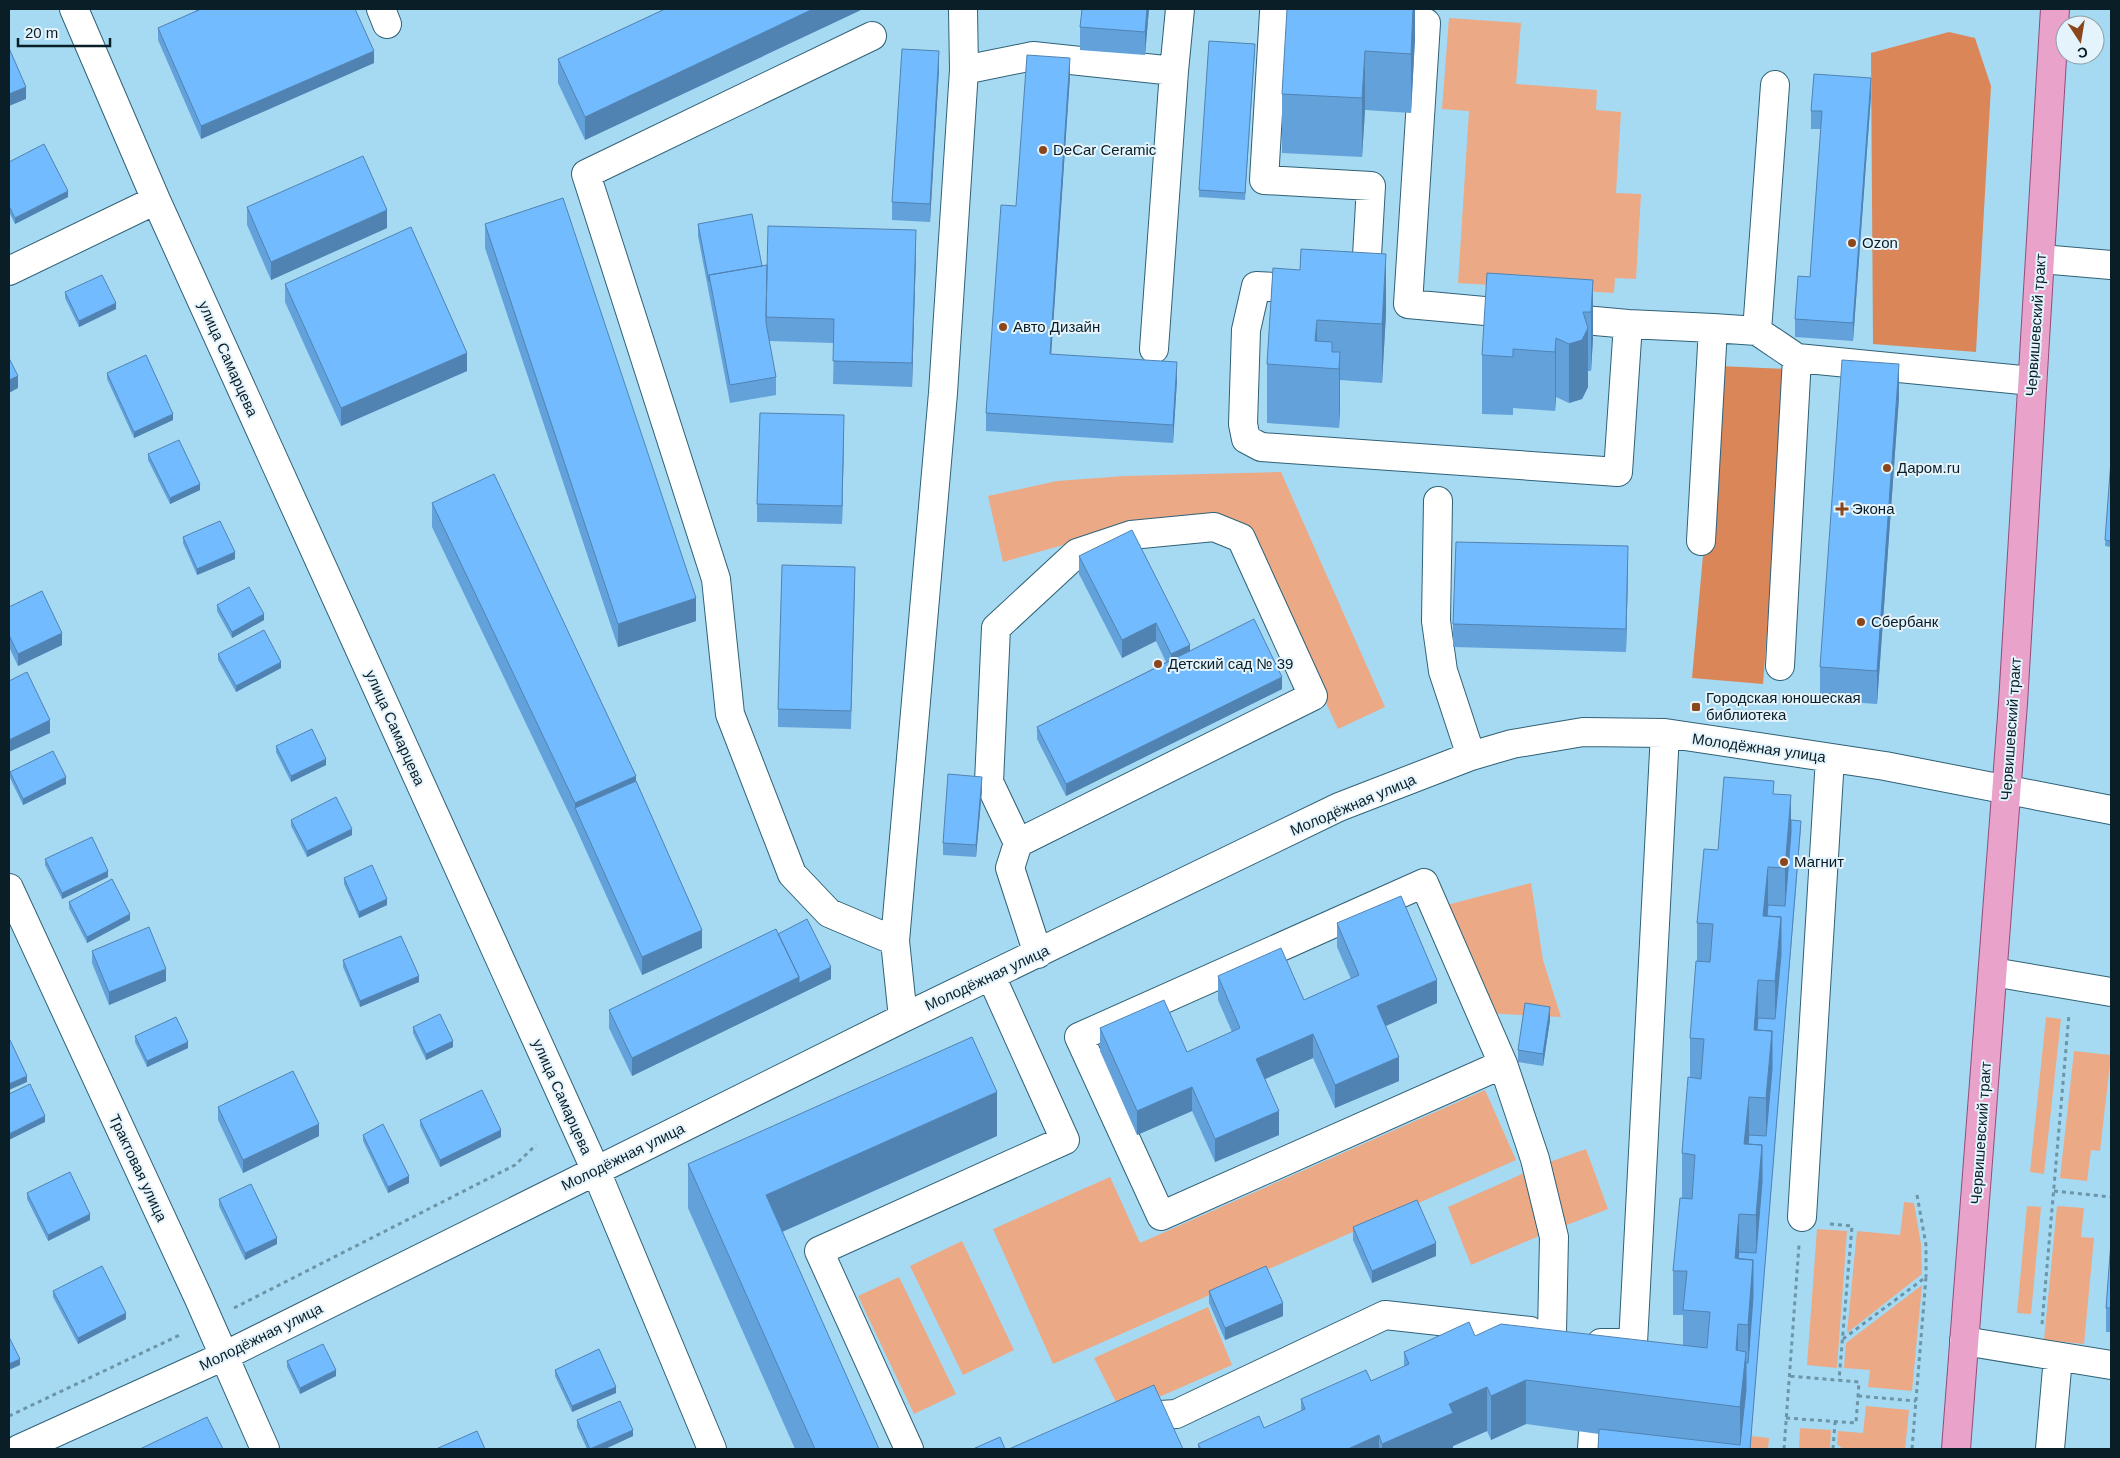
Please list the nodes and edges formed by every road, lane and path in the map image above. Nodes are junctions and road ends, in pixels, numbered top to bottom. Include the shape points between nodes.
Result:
1 (74, 9) edge
2 (963, 9) edge
3 (1180, 9) edge
4 (2055, 9) edge
5 (872, 36) dead end
6 (964, 70) junction
7 (1174, 71) junction
8 (1775, 85) dead end
9 (156, 200) junction
10 (2040, 258) junction
11 (2111, 264) edge
12 (9, 271) edge
13 (1628, 324) junction
14 (1713, 328) junction
15 (1757, 331) junction
16 (1154, 348) dead end
17 (1797, 358) junction
18 (2032, 381) junction
19 (1438, 501) dead end
20 (1701, 541) dead end
21 (1780, 666) dead end
22 (1664, 734) junction
23 (1471, 756) junction
24 (1830, 758) junction
25 (2007, 790) junction
26 (2111, 810) edge
27 (1018, 843) junction
28 (9, 888) edge
29 (895, 941) junction
30 (1038, 954) junction
31 (1993, 972) junction
32 (991, 976) junction
33 (2072, 986) junction
34 (2111, 992) edge
35 (903, 1018) junction
36 (1503, 1064) junction
37 (536, 1145) dead end
38 (596, 1171) junction
39 (2054, 1191) junction
40 (1917, 1195) dead end
41 (2111, 1197) edge
42 (1801, 1220) junction
43 (1926, 1277) junction
44 (208, 1321) junction
45 (1576, 1337) junction
46 (1843, 1339) junction
47 (1964, 1341) junction
48 (2049, 1355) junction
49 (224, 1356) junction
50 (2111, 1365) edge
51 (1600, 1370) edge
52 (1789, 1376) junction
53 (1839, 1380) junction
54 (1858, 1396) junction
55 (1916, 1401) junction
56 (9, 1416) edge
57 (1102, 1418) edge
58 (1786, 1418) junction
59 (1835, 1422) junction
60 (1833, 1448) edge
61 (19, 1449) edge
62 (264, 1449) edge
63 (712, 1449) edge
64 (909, 1449) edge
65 (1784, 1449) edge
66 (1837, 1449) edge
67 (1912, 1449) edge
68 (1956, 1449) edge
69 (2050, 1449) edge

1 - 9 street, улица Самарцева
2 - 6 street
3 - 7 street
4 - 10 main road, Червишевский тракт
5 - 29 street via 586,174 716,579 730,714 792,874 829,913
6 - 7 street via 1033,56
6 - 29 street via 943,393
7 - 16 street
8 - 15 street
9 - 12 street
9 - 38 street, улица Самарцева
10 - 11 street
10 - 18 main road, Червишевский тракт
13 - 13 street via 1408,304 1426,23 1274,12 1264,180 1371,186 1365,292 1256,286 1246,330 1243,424 1246,439 1261,447 1618,472
13 - 14 street
14 - 15 street
14 - 20 street
15 - 17 street
17 - 18 street
17 - 21 street
18 - 25 main road, Червишевский тракт
19 - 23 street via 1437,629 1443,670
22 - 23 street, Молодёжная улица via 1583,732 1512,744
22 - 24 street, Молодёжная улица
22 - 45 street via 1633,1343
23 - 30 street, Молодёжная улица via 1339,808
24 - 25 street, Молодёжная улица via 1930,773
24 - 42 street
25 - 26 street, Молодёжная улица
25 - 31 main road, Червишевский тракт
27 - 27 street via 989,782 996,628 1077,553 1131,535 1158,532 1214,527 1241,538 1314,696
27 - 30 street via 1010,868
28 - 44 street, Трактовая улица
29 - 35 street
30 - 32 street, Молодёжная улица
31 - 33 street
31 - 47 main road, Червишевский тракт
32 - 35 street, Молодёжная улица
32 - 64 street via 1064,1140 819,1251
33 - 34 street
33 - 39 path
35 - 38 street, Молодёжная улица
36 - 36 street via 1424,883 1079,1036 1161,1216
36 - 45 street via 1535,1159
37 - 44 path via 515,1165
38 - 49 street, Молодёжная улица
38 - 63 street, улица Самарцева
39 - 41 path
39 - 48 path
40 - 43 path via 1926,1245
42 - 46 path via 1852,1226
42 - 52 path
43 - 46 path
43 - 55 path
44 - 49 street, Трактовая улица
44 - 56 path
45 - 51 street
45 - 57 street via 1385,1315 1176,1414
46 - 53 path
47 - 48 street
47 - 68 main road, Червишевский тракт
48 - 50 street
48 - 69 street
49 - 61 street, Молодёжная улица
49 - 62 street, Трактовая улица
52 - 53 path
52 - 58 path
53 - 54 path via 1859,1382
54 - 55 path
54 - 59 path via 1856,1423
55 - 67 path
58 - 59 path
58 - 65 path
59 - 60 path
60 - 66 path

